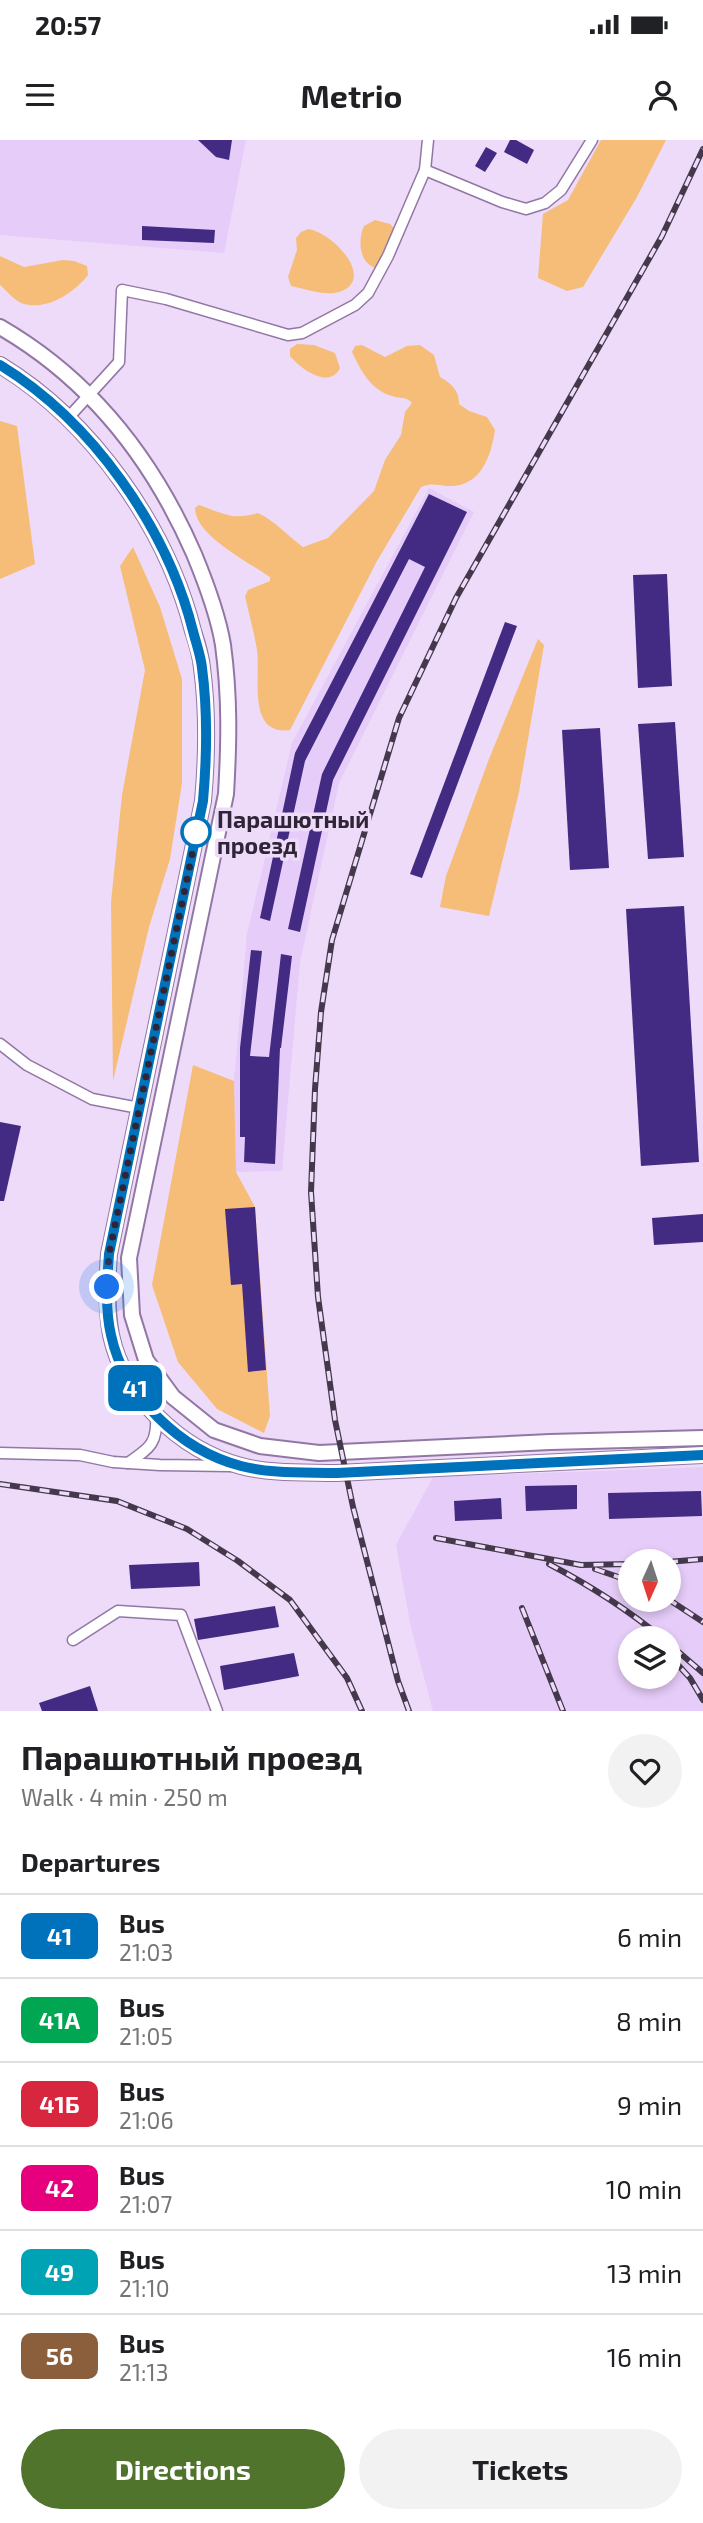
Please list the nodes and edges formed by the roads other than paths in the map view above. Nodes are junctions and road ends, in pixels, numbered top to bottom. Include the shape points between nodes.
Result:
1 (427, 140) edge
2 (592, 140) edge
3 (425, 170) junction
4 (0, 327) edge
5 (0, 365) edge
6 (89, 393) junction
7 (68, 418) junction
8 (0, 1044) edge
9 (139, 1108) junction
10 (156, 1415) junction
11 (703, 1438) edge
12 (0, 1453) edge
13 (703, 1455) edge
14 (127, 1463) junction
15 (241, 1466) junction
16 (74, 1640) dead end
17 (217, 1711) edge

1 - 3 street
2 - 3 street via 561,190 545,203 526,209
3 - 6 street via 379,276 355,305 295,336 122,290 119,362
4 - 6 main road
5 - 7 main road
6 - 7 street
6 - 11 main road via 149,467 207,584 222,643 230,716 226,794 129,1258 132,1315 146,1360 173,1397 214,1430 260,1446 319,1453
7 - 9 main road via 106,460 152,527 185,598 202,665 208,745 203,801
8 - 9 street via 27,1065 92,1099
9 - 10 main road via 109,1254 107,1287 111,1335 124,1369
10 - 14 street via 153,1442
10 - 15 main road via 203,1451
12 - 14 street via 80,1455
13 - 15 main road via 337,1473
14 - 15 street
16 - 17 street via 118,1611 181,1615

